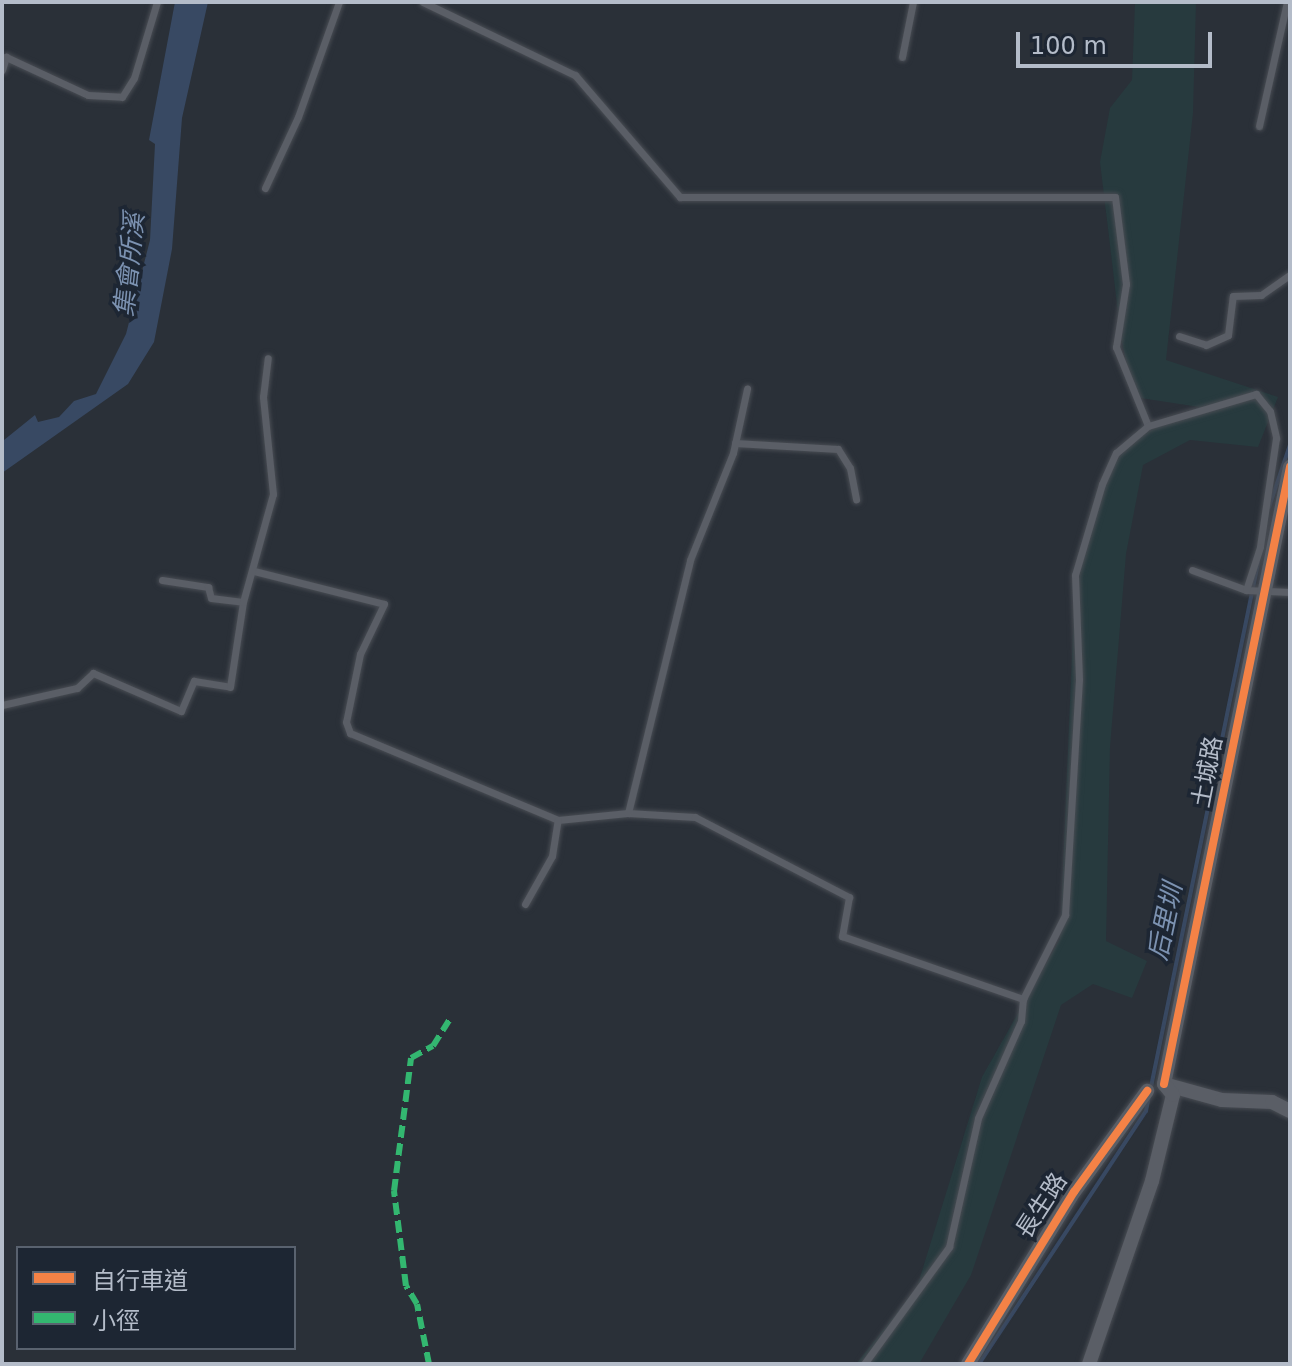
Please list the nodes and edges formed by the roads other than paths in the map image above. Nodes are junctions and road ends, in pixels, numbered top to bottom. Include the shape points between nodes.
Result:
1 (157, 2) edge
2 (339, 2) edge
3 (423, 2) edge
4 (913, 2) edge
5 (1287, 2) edge
6 (902, 57) dead end
7 (2, 70) edge
8 (1259, 126) dead end
9 (265, 188) dead end
10 (1290, 275) edge
11 (1179, 336) dead end
12 (268, 358) dead end
13 (747, 389) dead end
14 (1148, 426) junction
15 (735, 443) junction
16 (1290, 467) edge
17 (856, 499) dead end
18 (1192, 570) dead end
19 (254, 571) junction
20 (162, 580) dead end
21 (1246, 590) junction
22 (1263, 590) junction
23 (1290, 592) edge
24 (243, 602) junction
25 (2, 705) edge
26 (628, 813) junction
27 (558, 820) junction
28 (525, 904) dead end
29 (1023, 999) junction
30 (1156, 1087) junction
31 (1290, 1111) edge
32 (864, 1364) edge
33 (968, 1364) edge
34 (1089, 1364) edge

1 - 7 lane via 134,78 122,97 88,95 6,57
2 - 9 lane via 298,117
3 - 14 lane via 575,75 680,197 1115,197 1126,284 1116,347
4 - 6 lane
5 - 8 lane
10 - 11 lane via 1261,295 1233,296 1228,335 1206,345
12 - 19 lane via 263,397 273,494
13 - 15 lane
14 - 21 lane via 1256,394 1270,411 1276,438 1260,547
14 - 29 lane via 1116,453 1075,575 1079,679 1065,915
15 - 17 lane via 838,449 850,468
15 - 26 lane via 690,560
16 - 22 street, 土城路
18 - 21 lane
19 - 24 lane
19 - 27 lane via 384,604 360,654 346,722 350,733
20 - 24 lane via 208,587 211,598
21 - 22 lane
22 - 23 lane
22 - 30 street, 土城路
24 - 25 lane via 230,687 194,681 181,711 93,673 77,688
26 - 27 lane
26 - 29 lane via 695,817 849,897 842,936
27 - 28 lane via 552,856
29 - 32 lane via 1021,1021 978,1118 949,1247
30 - 31 street via 1222,1100 1272,1102
30 - 33 street, 長生路 via 1074,1192
30 - 34 street via 1173,1095 1152,1181

